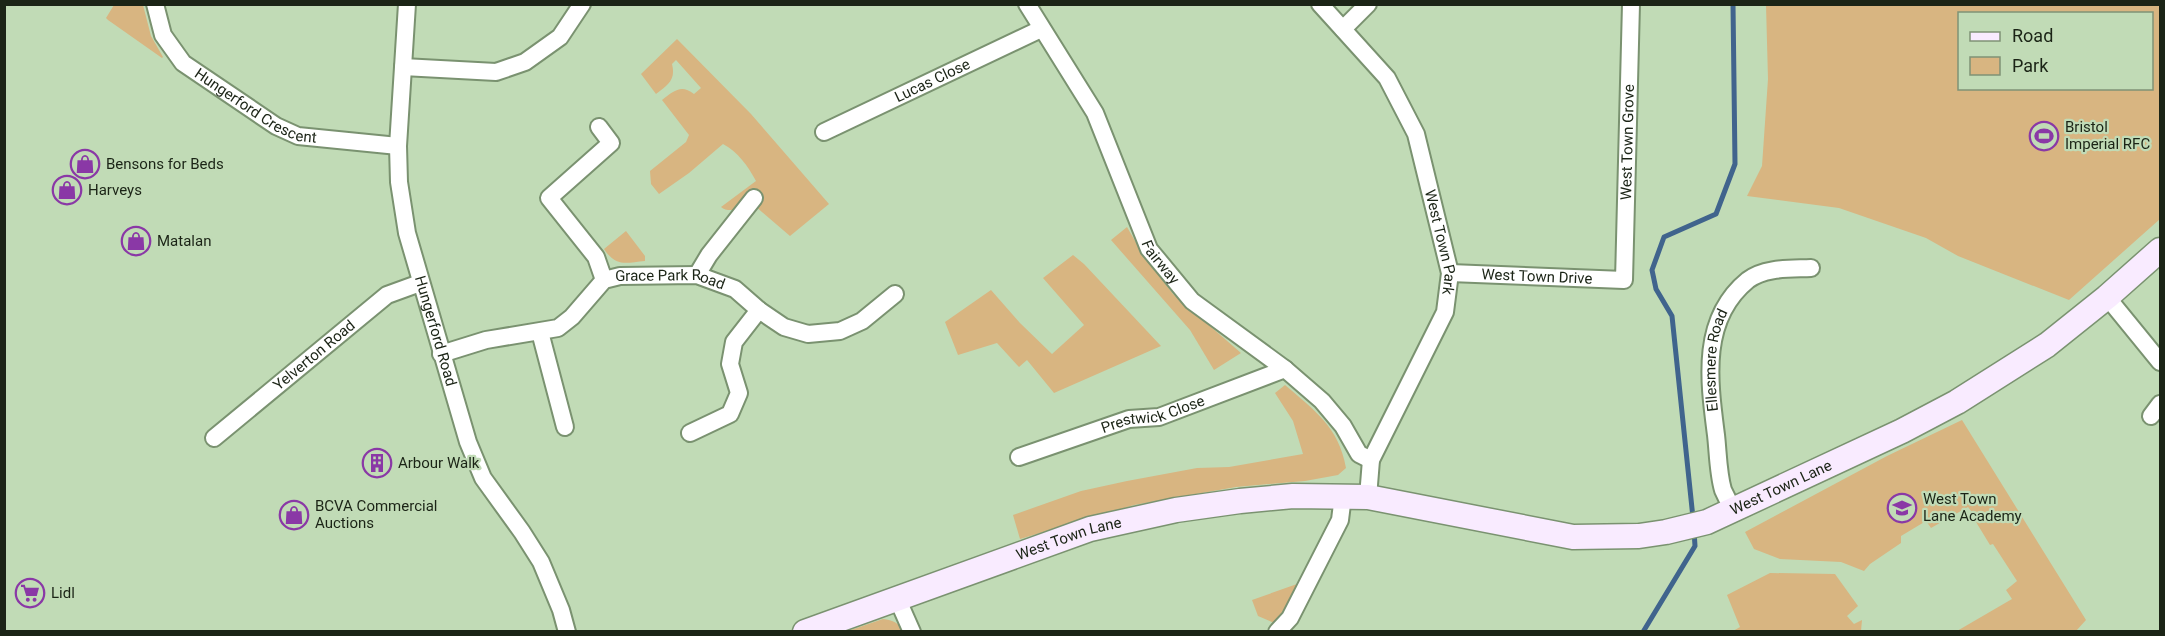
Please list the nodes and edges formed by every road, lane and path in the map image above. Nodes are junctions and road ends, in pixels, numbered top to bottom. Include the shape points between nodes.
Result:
1 (155, 4) edge
2 (407, 4) edge
3 (582, 4) edge
4 (1027, 4) edge
5 (1320, 4) edge
6 (1368, 4) edge
7 (1630, 4) edge
8 (1343, 28) junction
9 (1041, 29) junction
10 (403, 68) junction
11 (599, 127) dead end
12 (824, 132) dead end
13 (398, 146) junction
14 (754, 198) dead end
15 (2160, 250) edge
16 (1811, 268) dead end
17 (1450, 273) junction
18 (697, 275) junction
19 (604, 280) junction
20 (1624, 280) joint
21 (420, 283) junction
22 (895, 294) dead end
23 (2107, 297) junction
24 (759, 310) junction
25 (540, 332) junction
26 (441, 354) junction
27 (2160, 362) edge
28 (1285, 369) junction
29 (565, 427) dead end
30 (690, 433) dead end
31 (214, 438) dead end
32 (1018, 457) dead end
33 (1371, 460) junction
34 (1343, 496) junction
35 (1368, 497) junction
36 (1734, 510) junction
37 (897, 598) junction
38 (567, 632) edge
39 (806, 632) edge
40 (912, 632) edge
41 (1277, 632) edge

1 - 13 street, Hungerford Crescent via 163,35 183,63 276,126 298,136
2 - 10 street, Hungerford Road
3 - 10 street via 560,37 525,62 496,72
4 - 9 street, Fairway
5 - 8 street, West Town Park
6 - 8 street
7 - 20 street, West Town Grove
8 - 17 street, West Town Park via 1387,78 1416,134
9 - 12 street, Lucas Close
9 - 28 street, Fairway via 1095,113 1149,249 1192,301
10 - 13 street, Hungerford Road
11 - 19 street via 611,143 549,198 596,257
13 - 21 street, Hungerford Road via 407,233
14 - 18 street
15 - 23 main road, West Town Lane
16 - 36 street, Ellesmere Road via 1769,271 1750,279 1720,319 1710,358 1709,382 1723,489
17 - 20 street, West Town Drive
17 - 33 street, West Town Park via 1444,312
18 - 19 street, Grace Park Road via 620,276
18 - 24 street, Grace Park Road via 735,289
19 - 25 street, Grace Park Road via 572,317 558,328
21 - 26 street, Hungerford Road
21 - 31 street, Yelverton Road via 387,295
22 - 24 street, Grace Park Road via 862,321 840,331 808,334 784,327
23 - 27 street
23 - 36 main road, West Town Lane via 2047,345 1958,402
24 - 30 street via 734,342 730,364 739,393 730,414
25 - 26 street, Grace Park Road via 486,340
25 - 29 street
26 - 38 street, Hungerford Road via 483,478 541,562
28 - 32 street, Prestwick Close via 1159,417 1129,419
28 - 33 street, Fairway via 1322,401 1344,426 1359,454
33 - 35 street, West Town Park
34 - 35 main road, West Town Lane
34 - 37 main road, West Town Lane via 1240,501 1109,525
34 - 41 street via 1340,520 1290,618
35 - 36 main road, West Town Lane via 1573,537 1639,536 1707,522
37 - 39 main road, West Town Lane
37 - 40 street

